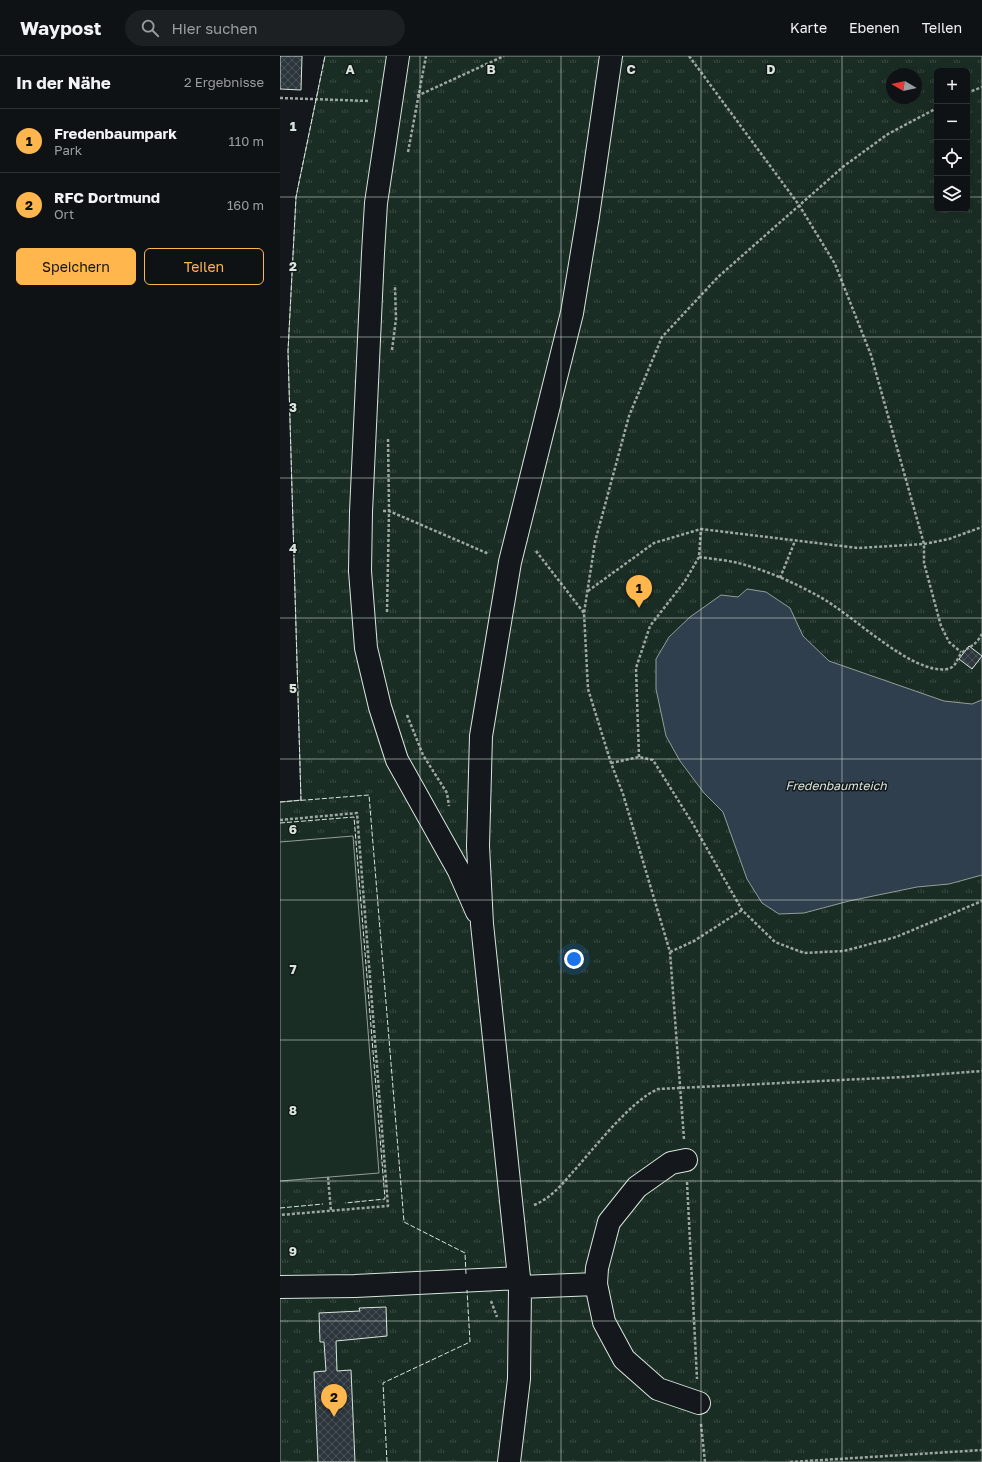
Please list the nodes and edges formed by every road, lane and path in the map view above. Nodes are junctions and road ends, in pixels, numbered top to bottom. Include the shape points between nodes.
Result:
1 (398, 56) edge
2 (426, 56) edge
3 (611, 56) edge
4 (689, 56) edge
5 (982, 87) edge
6 (970, 92) edge
7 (934, 110) edge
8 (407, 157) dead end
9 (798, 205) junction
10 (395, 280) dead end
11 (392, 356) dead end
12 (388, 432) dead end
13 (389, 511) junction
14 (360, 512) junction
15 (982, 527) edge
16 (518, 529) junction
17 (701, 529) junction
18 (795, 541) junction
19 (924, 544) junction
20 (699, 557) junction
21 (510, 562) junction
22 (780, 578) junction
23 (588, 592) junction
24 (584, 613) junction
25 (387, 614) dead end
26 (982, 634) edge
27 (961, 652) junction
28 (407, 714) dead end
29 (639, 757) junction
30 (611, 763) junction
31 (450, 809) dead end
32 (280, 820) edge
33 (982, 901) edge
34 (742, 910) junction
35 (482, 924) junction
36 (670, 952) junction
37 (982, 1070) edge
38 (681, 1090) junction
39 (686, 1160) junction
40 (328, 1177) dead end
41 (511, 1210) junction
42 (332, 1211) junction
43 (280, 1215) edge
44 (490, 1280) junction
45 (520, 1283) junction
46 (596, 1284) junction
47 (280, 1287) edge
48 (498, 1322) dead end
49 (699, 1404) junction
50 (982, 1450) edge
51 (852, 1460) edge
52 (508, 1462) edge
53 (705, 1462) edge
54 (790, 1462) edge

1 - 14 lane via 376,203
2 - 8 path
3 - 16 lane via 572,313
4 - 9 path
5 - 6 path
7 - 9 path via 888,134 844,166
9 - 19 path via 835,264 871,355
9 - 23 path via 718,277 662,337 629,416 595,542
10 - 11 path via 396,320
12 - 13 path
13 - 14 path
13 - 21 path
13 - 25 path
14 - 35 lane via 360,571 366,648 380,707 397,760 459,871
15 - 19 path via 949,539
16 - 21 lane
16 - 24 path
17 - 18 path
17 - 20 path
17 - 23 path via 654,543
18 - 19 path via 858,548
18 - 22 path
19 - 27 path via 924,564 941,626 949,642
20 - 22 path via 739,563
20 - 29 path via 685,581 650,626 636,668
21 - 35 lane via 481,736 478,846
22 - 27 path via 821,597 909,660 929,668 948,669 955,665
23 - 24 path
24 - 30 path via 588,689
26 - 27 path via 976,644
28 - 31 path via 423,755 447,793
29 - 30 path
29 - 34 path via 653,760
30 - 36 path via 623,794
32 - 42 path via 357,813 388,1206
33 - 34 path via 896,938 844,951 828,952 804,952 775,942
34 - 36 path via 694,941
35 - 41 lane
36 - 38 path
37 - 38 path
38 - 39 path
38 - 41 path via 658,1089 647,1094 632,1107 553,1194 535,1205
39 - 46 lane via 671,1163 637,1187 609,1222 597,1268
39 - 49 path
40 - 42 path
41 - 45 lane
42 - 43 path
44 - 45 lane
44 - 47 lane
44 - 48 path via 491,1302
45 - 46 lane
45 - 52 lane via 519,1379
46 - 49 lane via 604,1322 624,1359 658,1389
49 - 53 path
50 - 51 path
51 - 54 path

